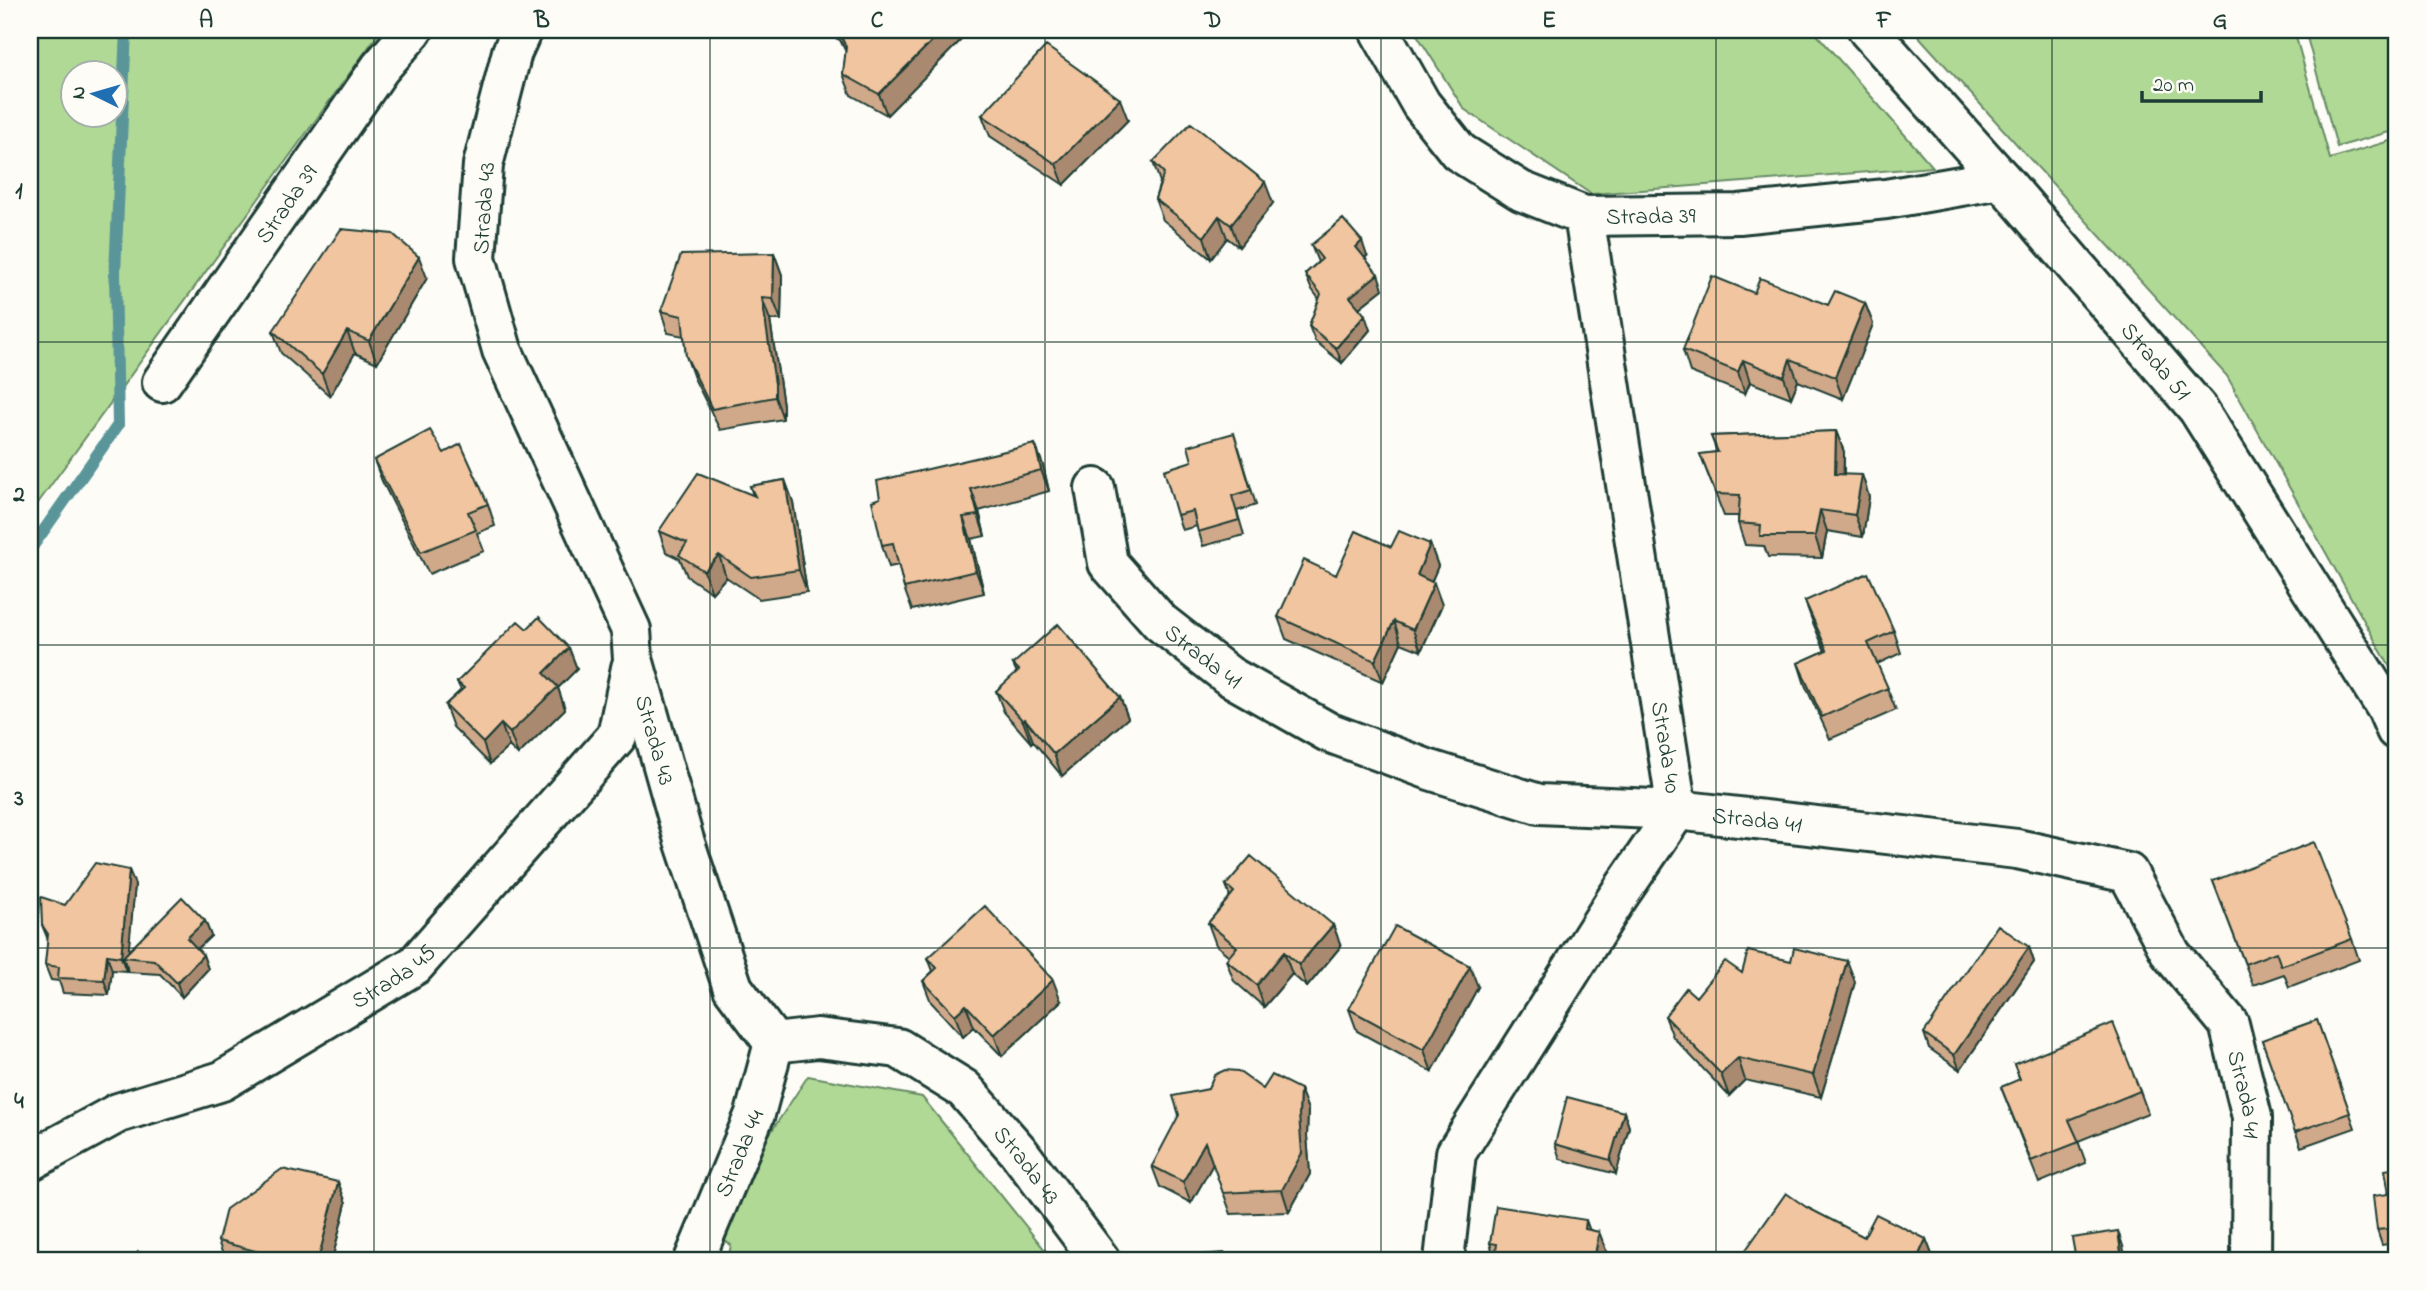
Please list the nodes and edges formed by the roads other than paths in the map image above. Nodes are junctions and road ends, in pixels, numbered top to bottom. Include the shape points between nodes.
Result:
1 (413, 30) edge
2 (522, 30) edge
3 (1379, 30) edge
4 (1868, 30) edge
5 (2001, 179) junction
6 (1584, 216) junction
7 (162, 382) dead end
8 (1096, 488) dead end
9 (633, 659) junction
10 (2393, 716) edge
11 (1677, 810) junction
12 (774, 1043) junction
13 (30, 1161) edge
14 (694, 1260) edge
15 (1100, 1260) edge
16 (1444, 1260) edge
17 (2251, 1260) edge

1 - 7 street, Strada 39 via 380,68
2 - 9 street, Strada 43 via 483,164 477,258 502,350 631,630
3 - 6 street, Strada 39 via 1421,104 1459,152 1521,191
4 - 5 street, Strada 51
5 - 6 street, Strada 39 via 1886,199 1739,214
5 - 10 street, Strada 51 via 2198,409
6 - 11 street, Strada 40
8 - 11 street, Strada 41 via 1108,563 1160,622 1228,676 1328,732 1539,804
9 - 12 street, Strada 43 via 684,840 733,988
9 - 13 street, Strada 45 via 617,736 415,965 222,1081 118,1114
11 - 16 street, Strada 40 via 1456,1153
11 - 17 street, Strada 41 via 2017,849 2128,873 2171,954 2229,1024 2252,1117
12 - 14 street, Strada 44 via 755,1114
12 - 15 street, Strada 43 via 818,1038 898,1048 964,1088

